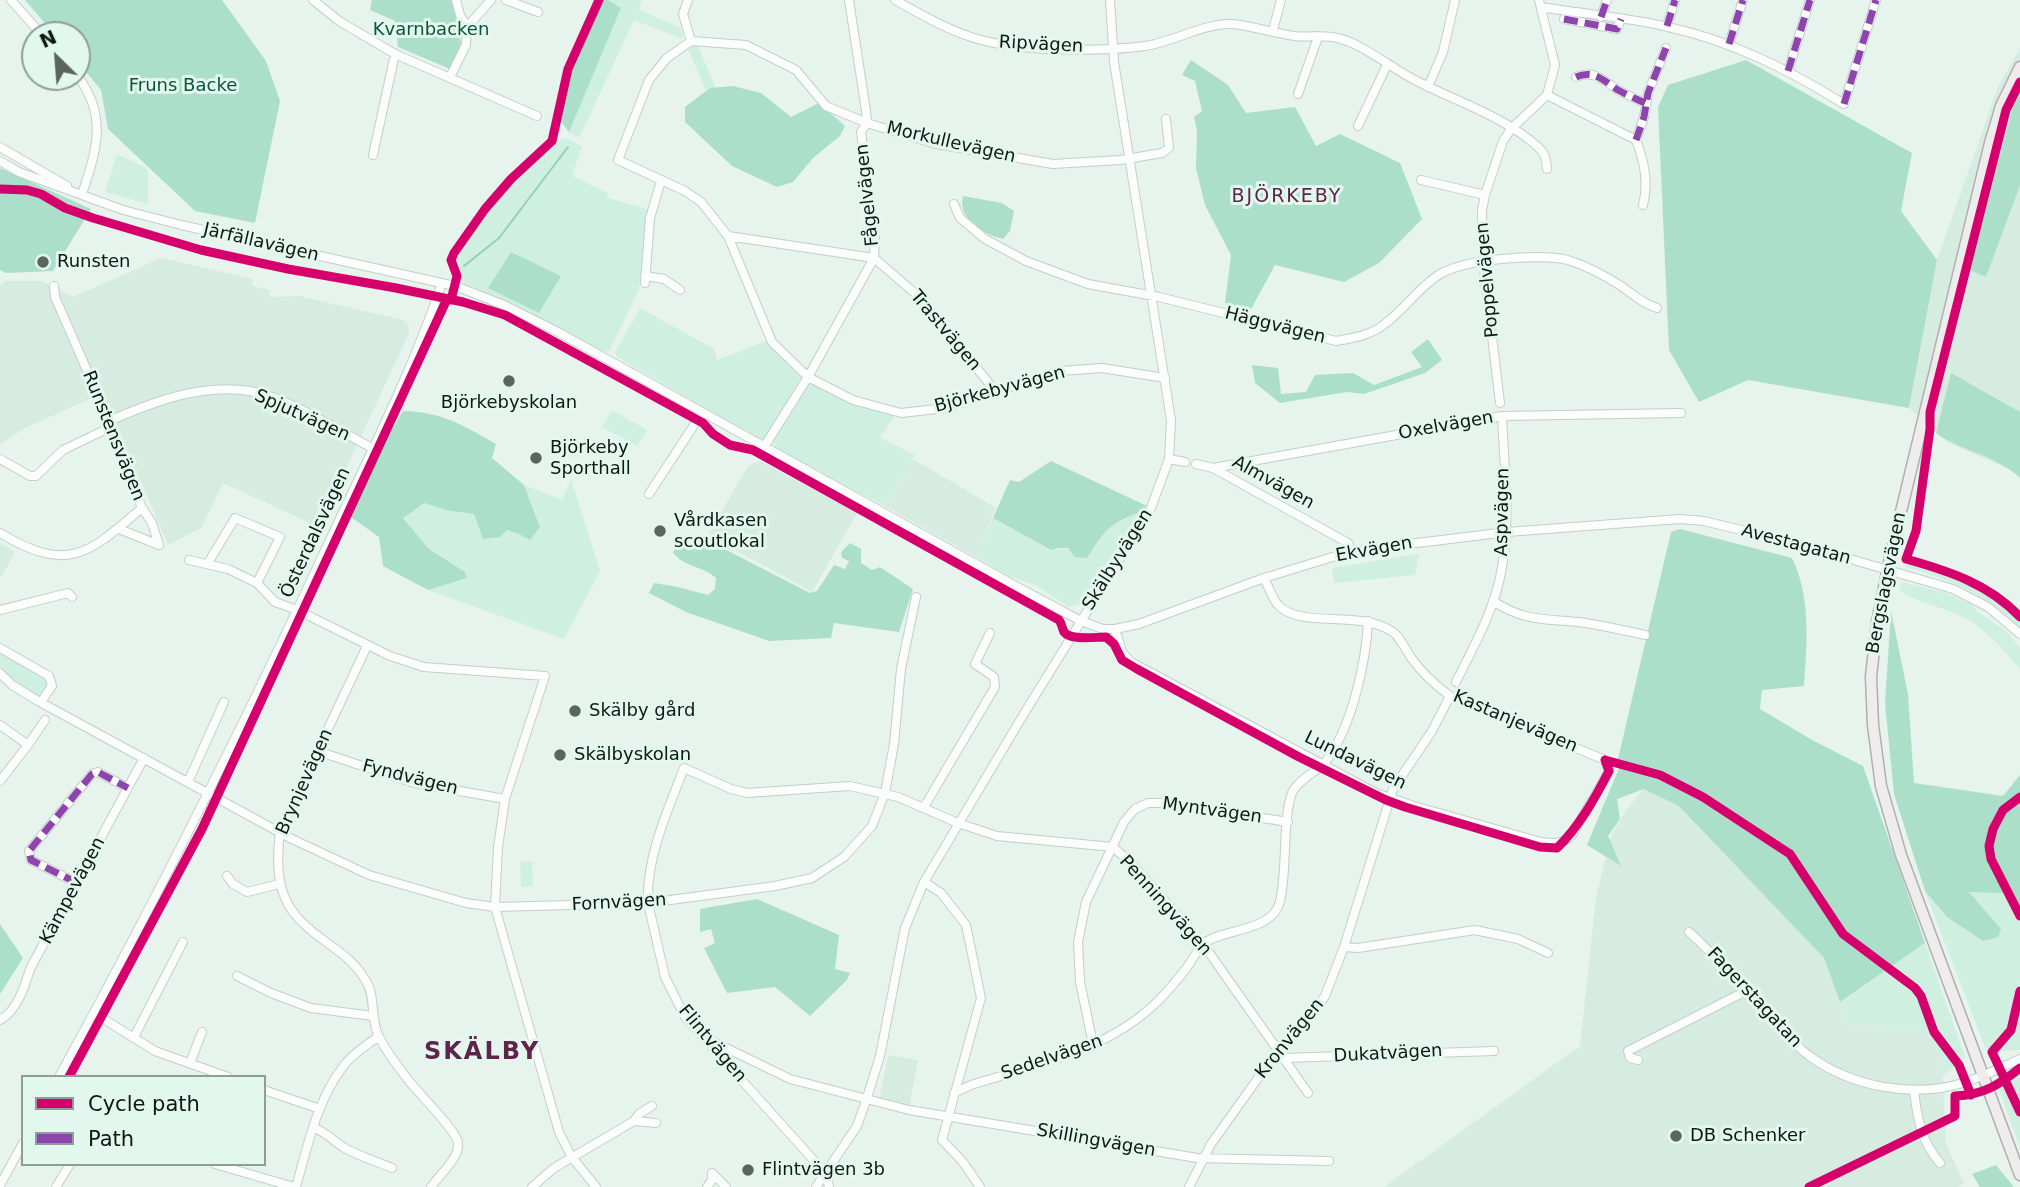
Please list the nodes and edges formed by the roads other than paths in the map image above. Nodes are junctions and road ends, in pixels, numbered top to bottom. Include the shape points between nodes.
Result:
1 (11, 0) edge
2 (313, 0) edge
3 (456, 0) edge
4 (491, 0) edge
5 (506, 0) edge
6 (688, 0) edge
7 (849, 0) edge
8 (895, 0) edge
9 (1110, 0) edge
10 (1281, 0) edge
11 (1455, 0) edge
12 (1607, 0) edge
13 (1675, 0) edge
14 (1743, 0) edge
15 (1810, 0) edge
16 (1876, 0) edge
17 (1540, 4) edge
18 (538, 12) dead end
19 (1601, 16) junction
20 (1564, 19) dead end
21 (1621, 19) junction
22 (30, 21) edge
23 (1667, 26) junction
24 (467, 27) junction
25 (1273, 30) junction
26 (1318, 37) junction
27 (691, 41) junction
28 (1729, 44) junction
29 (1112, 48) junction
30 (1666, 48) dead end
31 (395, 54) junction
32 (1387, 65) junction
33 (2020, 67) edge
34 (1788, 71) junction
35 (1576, 76) dead end
36 (450, 77) junction
37 (1428, 87) junction
38 (87, 91) edge
39 (1298, 94) dead end
40 (1547, 95) junction
41 (1645, 103) junction
42 (537, 116) dead end
43 (1166, 119) dead end
44 (866, 123) junction
45 (1358, 126) dead end
46 (1511, 129) junction
47 (1636, 140) junction
48 (0, 147) edge
49 (373, 155) dead end
50 (1129, 158) junction
51 (0, 161) edge
52 (1547, 169) dead end
53 (1421, 180) dead end
54 (661, 181) junction
55 (82, 194) junction
56 (1485, 195) junction
57 (954, 204) dead end
58 (1643, 205) dead end
59 (728, 236) junction
60 (874, 258) junction
61 (1483, 261) junction
62 (442, 283) junction
63 (54, 286) dead end
64 (680, 290) dead end
65 (1151, 296) junction
66 (1657, 308) dead end
67 (808, 377) junction
68 (1165, 378) junction
69 (997, 393) junction
70 (1500, 402) dead end
71 (702, 413) junction
72 (1681, 413) dead end
73 (1502, 416) junction
74 (110, 424) junction
75 (764, 447) junction
76 (372, 448) junction
77 (1169, 458) junction
78 (0, 459) edge
79 (1185, 461) dead end
80 (1196, 464) dead end
81 (1213, 468) junction
82 (649, 494) dead end
83 (142, 508) junction
84 (1680, 519) joint
85 (119, 529) junction
86 (1507, 532) junction
87 (0, 533) edge
88 (1352, 551) junction
89 (189, 560) dead end
90 (208, 563) junction
91 (1888, 570) junction
92 (1264, 578) junction
93 (257, 583) junction
94 (72, 597) dead end
95 (916, 597) dead end
96 (1493, 601) junction
97 (0, 610) edge
98 (297, 610) junction
99 (1081, 621) junction
100 (1368, 621) junction
101 (1115, 629) junction
102 (990, 634) dead end
103 (2020, 634) edge
104 (1645, 635) dead end
105 (367, 646) junction
106 (0, 648) edge
107 (0, 673) edge
108 (1456, 682) dead end
109 (1450, 696) junction
110 (41, 702) junction
111 (224, 702) dead end
112 (45, 720) dead end
113 (0, 725) edge
114 (28, 745) junction
115 (317, 751) junction
116 (144, 758) junction
117 (1605, 760) joint
118 (1325, 764) junction
119 (684, 768) joint
120 (0, 781) edge
121 (188, 782) junction
122 (128, 788) junction
123 (210, 793) junction
124 (885, 793) junction
125 (505, 799) junction
126 (1389, 799) junction
127 (924, 807) junction
128 (1288, 822) junction
129 (958, 823) junction
130 (280, 831) junction
131 (1113, 847) junction
132 (227, 876) dead end
133 (924, 882) junction
134 (77, 883) junction
135 (279, 884) junction
136 (648, 903) junction
137 (495, 907) junction
138 (1689, 932) dead end
139 (183, 942) dead end
140 (1203, 944) junction
141 (1344, 947) junction
142 (1548, 953) dead end
143 (237, 976) dead end
144 (1746, 991) junction
145 (94, 1013) junction
146 (373, 1016) junction
147 (0, 1020) edge
148 (202, 1032) dead end
149 (379, 1036) junction
150 (134, 1037) junction
151 (706, 1038) junction
152 (1093, 1044) junction
153 (1494, 1051) dead end
154 (1281, 1055) junction
155 (2020, 1059) edge
156 (1637, 1060) dead end
157 (190, 1063) junction
158 (1983, 1074) junction
159 (60, 1075) edge
160 (223, 1075) edge
161 (1914, 1090) junction
162 (266, 1091) edge
163 (954, 1093) junction
164 (1307, 1093) dead end
165 (866, 1101) junction
166 (652, 1106) dead end
167 (320, 1109) junction
168 (947, 1117) junction
169 (656, 1123) dead end
170 (636, 1124) junction
171 (314, 1128) junction
172 (21, 1147) edge
173 (571, 1156) junction
174 (1203, 1158) junction
175 (1329, 1161) dead end
176 (1940, 1163) dead end
177 (69, 1166) edge
178 (222, 1166) edge
179 (392, 1168) dead end
180 (826, 1174) junction
181 (2020, 1175) edge
182 (0, 1185) edge
183 (56, 1187) edge
184 (295, 1187) edge
185 (431, 1187) edge
186 (532, 1187) edge
187 (596, 1187) edge
188 (707, 1187) edge
189 (726, 1187) edge
190 (816, 1187) edge
191 (829, 1187) edge
192 (980, 1187) edge
193 (1189, 1187) edge

1 - 22 street
2 - 31 street
3 - 24 street
4 - 24 street
5 - 18 street
6 - 27 street via 682,14
7 - 44 street, Fågelvägen
8 - 29 street, Ripvägen via 948,28 997,44
9 - 29 street, Skälbyvägen
10 - 25 street
11 - 37 street via 1443,52
12 - 19 street
13 - 23 street
14 - 28 street
15 - 34 street
16 - 34 street via 1844,104
17 - 19 street
17 - 40 street via 1555,65
19 - 21 street
20 - 21 street via 1617,29
21 - 23 street
23 - 28 street
24 - 36 street via 466,45
25 - 26 street, Ripvägen
25 - 29 street, Ripvägen via 1212,26 1147,46
26 - 32 street, Ripvägen via 1351,43
26 - 39 street
27 - 44 street, Morkullevägen via 746,45 796,70 826,106
27 - 54 street, Björkebyvägen via 667,58 649,80 618,160
28 - 34 street
29 - 50 street, Skälbyvägen
30 - 41 street
31 - 36 street
31 - 49 street
32 - 37 street, Ripvägen
32 - 45 street
33 - 91 main road, Bergslagsvägen via 1990,143
35 - 41 street via 1591,73
36 - 42 street
37 - 46 street, Ripvägen
38 - 55 street via 99,130
40 - 46 street, Poppelvägen
40 - 47 street
41 - 47 street
43 - 50 street, Morkullevägen via 1167,151
44 - 50 street, Morkullevägen via 938,144 1053,164
44 - 60 street, Fågelvägen via 861,132
46 - 52 street, Ripvägen via 1546,156
46 - 56 street, Poppelvägen
47 - 58 street via 1647,193
48 - 55 street, Järfällavägen
50 - 65 street, Skälbyvägen
51 - 55 street, Järfällavägen
53 - 56 street
54 - 59 street, Björkebyvägen via 701,202
54 - 64 street via 650,218 645,279 664,279
55 - 62 street, Järfällavägen via 181,225
56 - 61 street, Poppelvägen
57 - 65 street, Häggvägen via 960,218 985,239 1026,261 1088,284
59 - 60 street
59 - 67 street, Björkebyvägen via 772,342
60 - 67 street, Fågelvägen
60 - 69 street, Trastvägen via 917,295
61 - 65 street, Häggvägen via 1439,274 1374,331 1336,341
61 - 66 street, Häggvägen via 1565,260 1597,271 1643,304
61 - 70 street, Poppelvägen
62 - 71 street, Järfällavägen via 515,310
62 - 76 street, Österdalsvägen
63 - 74 street, Runstensvägen
65 - 68 street, Skälbyvägen
67 - 69 street, Björkebyvägen via 853,400 901,413 947,408
67 - 75 street, Fågelvägen
68 - 69 street, Björkebyvägen via 1102,368 1060,371
68 - 77 street, Skälbyvägen via 1171,420
71 - 75 street, Järfällavägen
71 - 82 street
72 - 73 street, Oxelvägen
73 - 81 street, Oxelvägen
73 - 86 street, Aspvägen
74 - 76 street, Spjutvägen via 167,398 196,392 251,391
74 - 78 street, Spjutvägen via 63,450 36,476
74 - 83 street, Runstensvägen
75 - 99 street, Ekvägen
76 - 98 street, Österdalsvägen
77 - 79 street
77 - 99 street, Skälbyvägen via 1151,508
80 - 81 street, Almvägen
81 - 88 street, Almvägen via 1349,543
83 - 85 street
83 - 85 street, Runstensvägen via 159,545
84 - 86 street, Ekvägen
84 - 91 street, Avestagatan via 1737,529
85 - 87 street via 81,553 57,556 36,552
86 - 88 street, Ekvägen
86 - 96 street, Aspvägen
88 - 92 street, Ekvägen
89 - 90 street
90 - 93 street
90 - 93 street via 235,518 280,537
91 - 103 street, Avestagatan via 1953,589 1988,607
91 - 158 main road, Bergslagsvägen via 1871,677 1881,786 1901,855
92 - 100 street, Kastanjevägen via 1279,606 1293,614
92 - 101 street, Ekvägen
93 - 98 street via 275,602
94 - 97 street via 68,593
95 - 124 street, Fornvägen via 901,669
96 - 104 street via 1532,619
96 - 108 street, Aspvägen
98 - 105 street
98 - 123 street, Österdalsvägen
99 - 101 street, Ekvägen
99 - 129 street, Skälbyvägen
100 - 109 street, Kastanjevägen via 1395,633 1430,682
100 - 118 street via 1367,651 1356,693
101 - 118 street, Lundavägen via 1122,652 1131,662
102 - 127 street via 975,664 994,677 995,687
105 - 115 street, Brynjevägen
105 - 125 street via 424,667 545,676
106 - 110 street via 49,676 52,686
107 - 110 street, Fornvägen
109 - 117 street, Kastanjevägen
109 - 126 street, Kronvägen
110 - 116 street, Fornvägen
111 - 121 street
112 - 114 street
113 - 114 street
114 - 120 street
115 - 125 street, Fyndvägen via 414,783
115 - 130 street, Brynjevägen
116 - 121 street, Fornvägen
116 - 122 street, Kämpevägen
117 - 126 street, Lundavägen via 1609,771 1572,835 1553,844
118 - 126 street, Lundavägen
118 - 128 street via 1292,791
119 - 124 street, Penningvägen via 747,793 837,786
119 - 136 street, Flintvägen via 652,861
121 - 123 street, Fornvägen
122 - 134 street, Kämpevägen
122 - 134 street via 98,772 92,774 29,851 31,860
123 - 130 street, Fornvägen
123 - 145 street, Österdalsvägen
124 - 127 street, Penningvägen
124 - 136 street, Fornvägen via 872,826 844,857 812,878
125 - 137 street
126 - 141 street, Kronvägen
127 - 129 street, Penningvägen
128 - 131 street, Myntvägen via 1148,803 1124,822
128 - 140 street via 1283,891 1276,912 1261,923
129 - 131 street, Penningvägen via 1016,839
129 - 133 street, Skälbyvägen
130 - 135 street, Brynjevägen
130 - 137 street, Fornvägen via 369,875
131 - 140 street, Penningvägen
131 - 152 street, Myntvägen via 1086,902 1078,942 1080,982
132 - 135 street via 247,892
133 - 163 street via 941,893 966,925 981,998
133 - 165 street, Skälbyvägen via 905,928 880,1055
134 - 147 street, Kämpevägen via 30,969 26,985 8,1016
135 - 146 street, Brynjevägen via 304,925 359,969 369,985
136 - 137 street, Fornvägen
136 - 151 street, Flintvägen via 665,977 685,1017
137 - 173 street via 559,1132
138 - 144 street, Fagerstagatan
139 - 150 street
140 - 152 street, Sedelvägen via 1157,1002 1130,1026
140 - 154 street, Penningvägen
141 - 142 street via 1475,930 1518,939
141 - 154 street, Kronvägen via 1325,996
143 - 146 street via 311,1008
144 - 156 street via 1628,1051 1630,1058
144 - 161 street, Fagerstagatan via 1807,1054 1831,1069 1863,1083
145 - 150 street
145 - 159 street, Österdalsvägen
146 - 149 street, Brynjevägen
148 - 157 street
149 - 167 street via 346,1063
149 - 185 street, Brynjevägen via 458,1140 458,1150
150 - 157 street via 155,1051
151 - 165 street, Skillingvägen via 790,1079
151 - 180 street, Flintvägen
152 - 163 street, Sedelvägen
153 - 154 street, Dukatvägen
154 - 164 street, Penningvägen
154 - 174 street, Kronvägen
155 - 158 street, Fagerstagatan
157 - 160 street
158 - 161 street, Fagerstagatan via 1936,1089
158 - 181 main road, Bergslagsvägen
161 - 176 street via 1921,1132
162 - 167 street
163 - 168 street
165 - 168 street, Skillingvägen
165 - 180 street, Skälbyvägen via 857,1126
166 - 170 street via 639,1114
167 - 171 street
168 - 174 street, Skillingvägen
168 - 192 street via 942,1140
169 - 170 street
170 - 173 street
171 - 179 street via 357,1154
171 - 184 street
172 - 182 street
173 - 186 street
173 - 187 street
174 - 175 street, Skillingvägen
174 - 193 street, Kronvägen
177 - 183 street
178 - 184 street
180 - 190 street, Skälbyvägen
180 - 191 street
188 - 189 street via 712,1173

